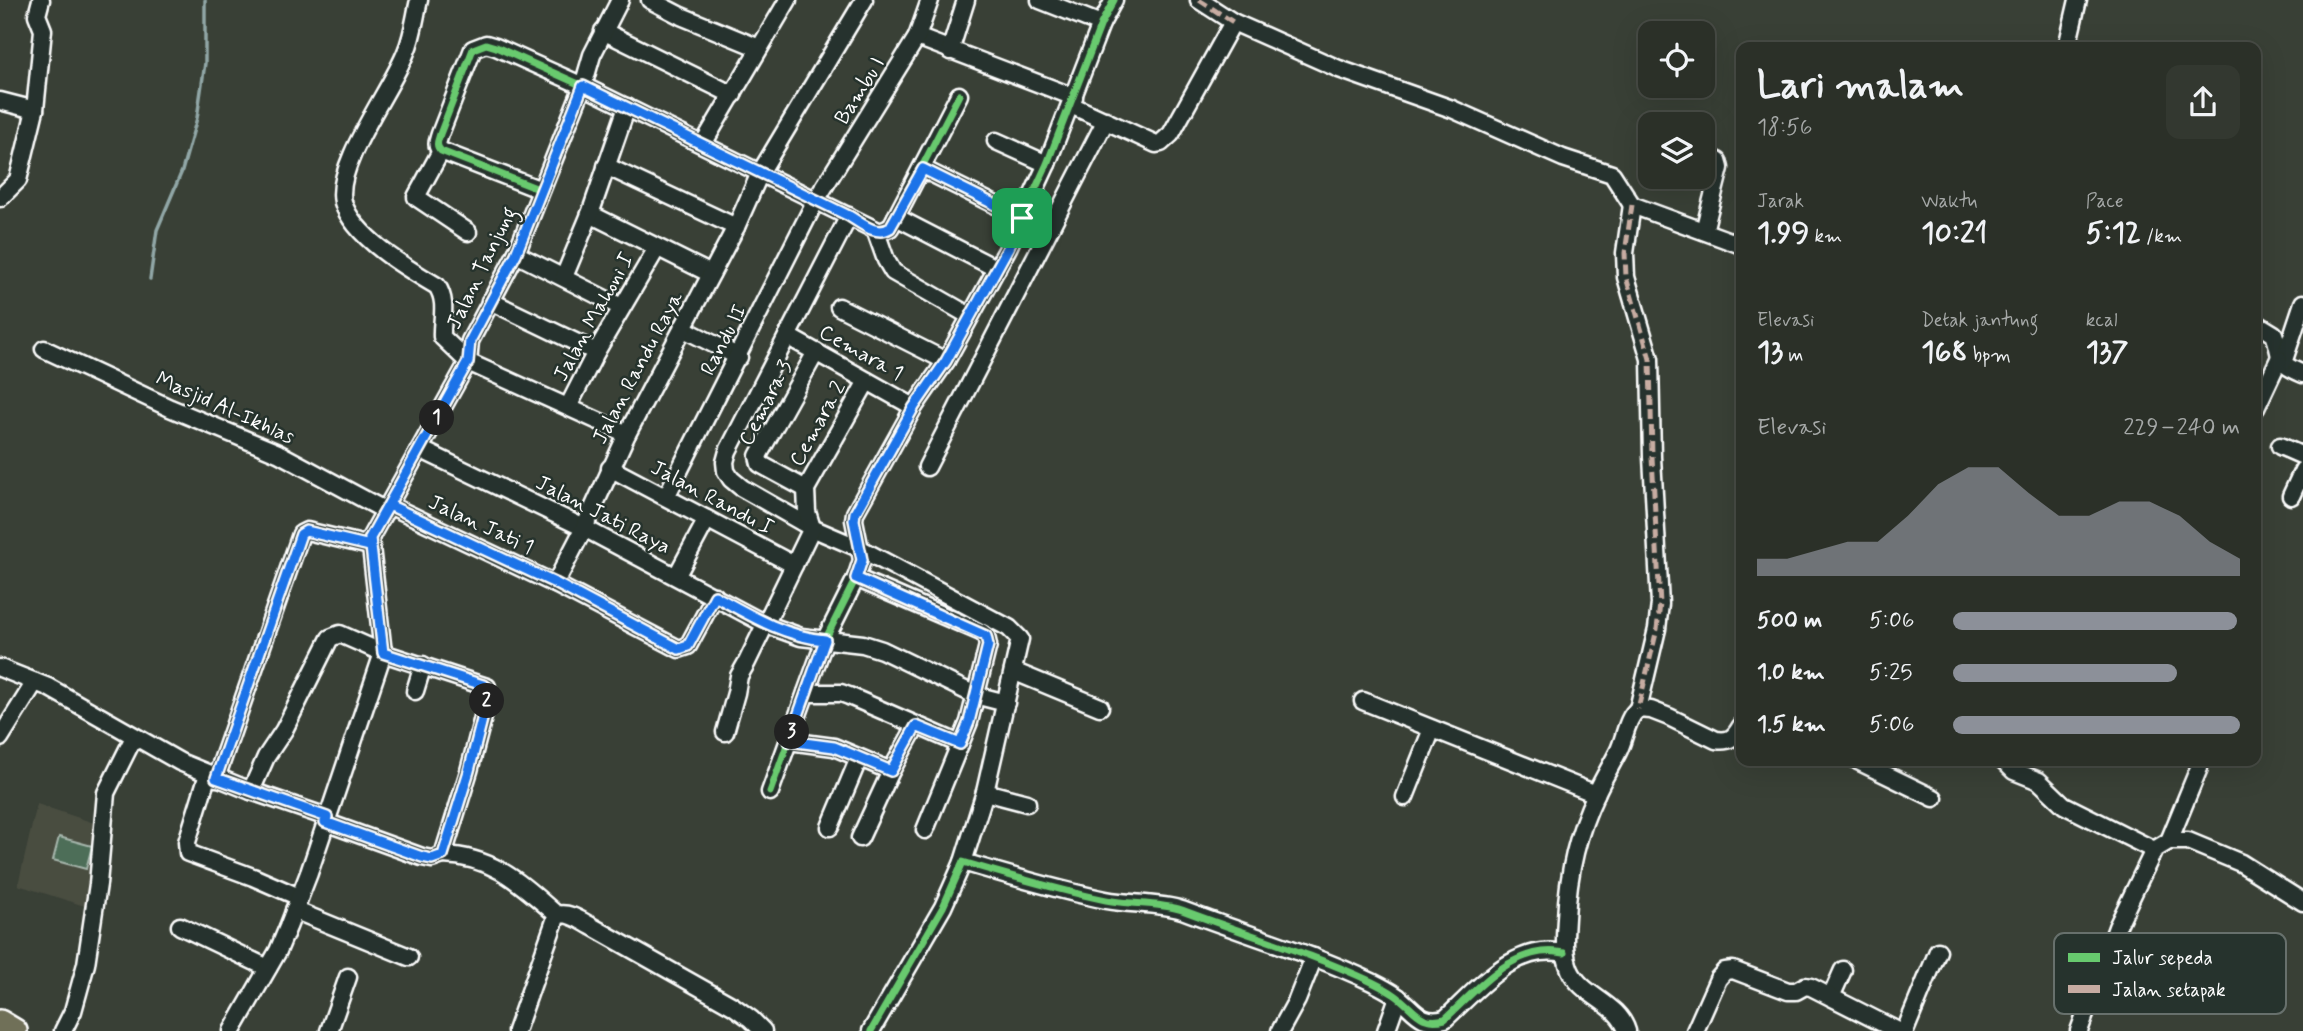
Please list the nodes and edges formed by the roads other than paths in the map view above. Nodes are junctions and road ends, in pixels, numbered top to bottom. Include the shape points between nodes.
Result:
1 (41, 0) edge
2 (419, 0) edge
3 (620, 0) edge
4 (650, 0) edge
5 (687, 0) edge
6 (788, 0) edge
7 (864, 0) edge
8 (930, 0) edge
9 (966, 0) edge
10 (1040, 0) edge
11 (1115, 0) edge
12 (1199, 0) edge
13 (2078, 0) edge
14 (681, 16) junction
15 (1233, 22) junction
16 (1101, 24) junction
17 (603, 31) junction
18 (918, 37) junction
19 (2068, 42) edge
20 (760, 48) junction
21 (950, 51) junction
22 (583, 86) junction
23 (733, 95) junction
24 (959, 95) dead end
25 (0, 101) edge
26 (1072, 101) junction
27 (627, 107) junction
28 (35, 110) junction
29 (1105, 120) junction
30 (996, 141) dead end
31 (702, 144) junction
32 (441, 151) junction
33 (1715, 160) edge
34 (1047, 164) junction
35 (606, 166) junction
36 (923, 169) junction
37 (760, 173) junction
38 (1715, 188) edge
39 (1715, 189) edge
40 (541, 190) junction
41 (0, 198) edge
42 (816, 200) junction
43 (1632, 205) junction
44 (590, 215) junction
45 (849, 216) junction
46 (896, 217) junction
47 (1022, 218) junction
48 (736, 227) junction
49 (1704, 231) junction
50 (468, 232) dead end
51 (876, 232) junction
52 (1736, 243) edge
53 (657, 248) junction
54 (516, 254) junction
55 (997, 269) junction
56 (711, 274) junction
57 (564, 277) junction
58 (490, 301) junction
59 (2303, 303) edge
60 (621, 307) junction
61 (839, 307) dead end
62 (971, 316) junction
63 (2261, 326) edge
64 (682, 328) junction
65 (787, 335) junction
66 (44, 349) dead end
67 (596, 352) junction
68 (816, 352) junction
69 (739, 357) junction
70 (946, 361) junction
71 (2281, 361) junction
72 (468, 362) junction
73 (2303, 374) edge
74 (867, 381) junction
75 (2261, 399) edge
76 (568, 407) junction
77 (914, 407) junction
78 (627, 434) junction
79 (2280, 446) dead end
80 (420, 449) junction
81 (2303, 456) edge
82 (927, 467) dead end
83 (610, 468) junction
84 (2303, 470) edge
85 (806, 489) junction
86 (2291, 496) dead end
87 (667, 497) junction
88 (387, 508) junction
89 (707, 519) junction
90 (584, 528) junction
91 (812, 528) junction
92 (370, 546) junction
93 (861, 549) junction
94 (794, 565) junction
95 (677, 575) junction
96 (856, 578) junction
97 (555, 583) junction
98 (715, 596) junction
99 (765, 624) junction
100 (825, 640) junction
101 (383, 653) junction
102 (423, 665) junction
103 (0, 668) edge
104 (1013, 671) junction
105 (35, 682) junction
106 (415, 691) dead end
107 (806, 693) junction
108 (975, 695) junction
109 (1363, 701) dead end
110 (1006, 703) junction
111 (1100, 707) dead end
112 (1638, 709) junction
113 (916, 726) junction
114 (1432, 729) junction
115 (725, 732) dead end
116 (1736, 735) edge
117 (134, 737) junction
118 (0, 738) edge
119 (789, 741) junction
120 (960, 744) junction
121 (859, 758) junction
122 (1868, 766) edge
123 (2009, 766) edge
124 (2199, 768) dead end
125 (891, 771) junction
126 (212, 776) junction
127 (251, 791) junction
128 (770, 792) dead end
129 (985, 792) junction
130 (1596, 794) junction
131 (1405, 797) dead end
132 (1934, 798) dead end
133 (1027, 803) dead end
134 (326, 819) junction
135 (830, 827) dead end
136 (925, 830) dead end
137 (860, 838) dead end
138 (2169, 841) junction
139 (2154, 849) junction
140 (443, 855) junction
141 (963, 862) junction
142 (2303, 902) edge
143 (297, 903) junction
144 (557, 915) junction
145 (180, 926) dead end
146 (2115, 933) edge
147 (1938, 951) dead end
148 (1564, 953) junction
149 (409, 957) dead end
150 (1314, 957) junction
151 (268, 968) junction
152 (1843, 970) dead end
153 (348, 977) dead end
154 (1398, 997) junction
155 (1831, 997) junction
156 (2086, 1014) edge
157 (0, 1022) edge
158 (15, 1031) edge
159 (63, 1031) edge
160 (232, 1031) edge
161 (329, 1031) edge
162 (516, 1031) edge
163 (763, 1031) edge
164 (871, 1031) edge
165 (1280, 1031) edge
166 (1386, 1031) edge
167 (1627, 1031) edge
168 (1695, 1031) edge
169 (1898, 1031) edge
170 (1905, 1031) edge
171 (2080, 1031) edge

1 - 28 street via 37,15 43,30
2 - 72 street via 407,51 344,176 344,202 362,231 389,256 437,286 444,306 442,337
3 - 17 street, Jalan Tanjung
4 - 14 street
5 - 14 street
6 - 20 street
7 - 37 street, Jalan Randu Raya
8 - 18 street, Bambu I
9 - 21 street
10 - 16 street
11 - 16 street
12 - 15 street
13 - 19 street
14 - 20 street
15 - 29 street via 1167,138 1156,144
15 - 43 street via 1339,69 1452,110 1563,158 1605,170 1616,178
16 - 26 street
17 - 22 street, Jalan Tanjung
17 - 23 street
18 - 21 street
18 - 42 street, Bambu I
20 - 23 street
21 - 26 street
22 - 27 street
22 - 32 street via 496,47 479,46 473,49 440,134 437,144
22 - 40 street, Jalan Tanjung
23 - 31 street
24 - 36 street
25 - 28 street
26 - 29 street
26 - 34 street
27 - 31 street
27 - 35 street
28 - 41 street via 18,180
29 - 82 street
30 - 34 street
31 - 37 street
32 - 40 street
32 - 50 street via 416,197
33 - 38 street via 1720,168
34 - 47 street
35 - 44 street
35 - 48 street
36 - 46 street
36 - 47 street
37 - 42 street
37 - 48 street, Jalan Randu Raya
39 - 49 street
40 - 54 street, Jalan Tanjung
42 - 45 street
42 - 69 street, Randu II
43 - 49 street
43 - 112 street via 1626,277 1650,359 1660,604
44 - 53 street
44 - 57 street
45 - 51 street
45 - 65 street
46 - 51 street via 885,231
46 - 55 street
47 - 55 street
48 - 56 street, Jalan Randu Raya
49 - 52 street
51 - 62 street via 893,272
53 - 56 street
53 - 60 street, Jalan Mahoni I
54 - 57 street
54 - 58 street, Jalan Tanjung
55 - 62 street
56 - 64 street, Jalan Randu Raya
57 - 60 street
58 - 67 street
58 - 72 street, Jalan Tanjung via 470,341
59 - 71 street
60 - 67 street, Jalan Mahoni I
61 - 70 street
62 - 70 street
63 - 71 street via 2274,334
64 - 69 street
64 - 78 street, Jalan Randu Raya
65 - 68 street, Cemara 1
65 - 91 street via 728,452 726,471 743,488
66 - 88 street, Masjid Al-Ikhlas via 278,453
67 - 76 street, Jalan Mahoni I
68 - 74 street, Cemara 1
68 - 85 street, Cemara 3 via 758,456 760,464
69 - 87 street, Randu II
70 - 77 street
71 - 73 street
71 - 75 street
72 - 76 street
72 - 80 street, Jalan Tanjung
74 - 77 street, Cemara 1
74 - 85 street, Cemara 2
76 - 78 street
77 - 93 street via 855,513
78 - 83 street, Jalan Randu Raya
79 - 81 street
80 - 88 street, Jalan Tanjung
80 - 90 street, Jalan Jati Raya
83 - 87 street, Jalan Randu I
83 - 90 street, Jalan Randu Raya
84 - 86 street
85 - 91 street, Cemara 2
87 - 89 street, Jalan Randu I
88 - 92 street, Jalan Tanjung
88 - 97 street, Jalan Jati 1
89 - 94 street, Jalan Randu I
89 - 95 street
90 - 95 street, Jalan Jati Raya
90 - 97 street, Jalan Randu Raya
91 - 93 street
91 - 94 street
92 - 101 street
92 - 126 street via 306,531 301,534
93 - 96 street
93 - 104 street via 1009,628 1020,639
94 - 99 street
95 - 98 street, Jalan Jati Raya
96 - 100 street
96 - 108 street via 986,636 988,645
97 - 98 street, Jalan Jati 1 via 679,649 688,646
98 - 99 street, Jalan Jati Raya
99 - 100 street, Jalan Jati Raya
99 - 115 street via 740,673
100 - 107 street
100 - 108 street, Jalan Jati Raya via 882,650
101 - 102 street
101 - 127 street via 340,634 330,638
101 - 134 street
102 - 106 street
102 - 140 street via 483,685 489,692
103 - 105 street
104 - 110 street
104 - 111 street
105 - 117 street
105 - 118 street
107 - 113 street via 841,693
107 - 119 street
108 - 110 street, Jalan Jati Raya
108 - 120 street
109 - 114 street
110 - 129 street
112 - 116 street via 1651,710 1716,740
112 - 130 street
113 - 120 street
113 - 125 street
114 - 130 street
114 - 131 street
117 - 126 street
117 - 159 street via 106,793 86,964
119 - 121 street via 834,747
119 - 128 street
120 - 136 street
121 - 125 street
121 - 135 street
122 - 132 street
123 - 139 street via 2039,781 2064,805
124 - 138 street
125 - 137 street
126 - 127 street
126 - 143 street via 187,842 188,853
127 - 134 street
129 - 133 street
129 - 141 street
130 - 148 street via 1583,823 1569,882
134 - 140 street via 422,857
134 - 143 street
138 - 139 street
138 - 142 street via 2188,841 2241,863
139 - 146 street
140 - 144 street via 477,859 503,870
141 - 150 street via 1106,900 1169,906
141 - 164 street via 943,907
143 - 149 street
143 - 151 street
144 - 162 street
144 - 163 street via 571,916 710,992
145 - 151 street
147 - 170 street
148 - 154 street via 1533,952 1509,964 1445,1018 1435,1021 1420,1017
148 - 167 street via 1574,978 1617,1012
150 - 154 street
150 - 165 street
151 - 160 street
152 - 155 street
153 - 161 street
154 - 166 street
155 - 168 street via 1805,986 1793,992 1725,971
155 - 169 street
156 - 171 street
157 - 158 highway

